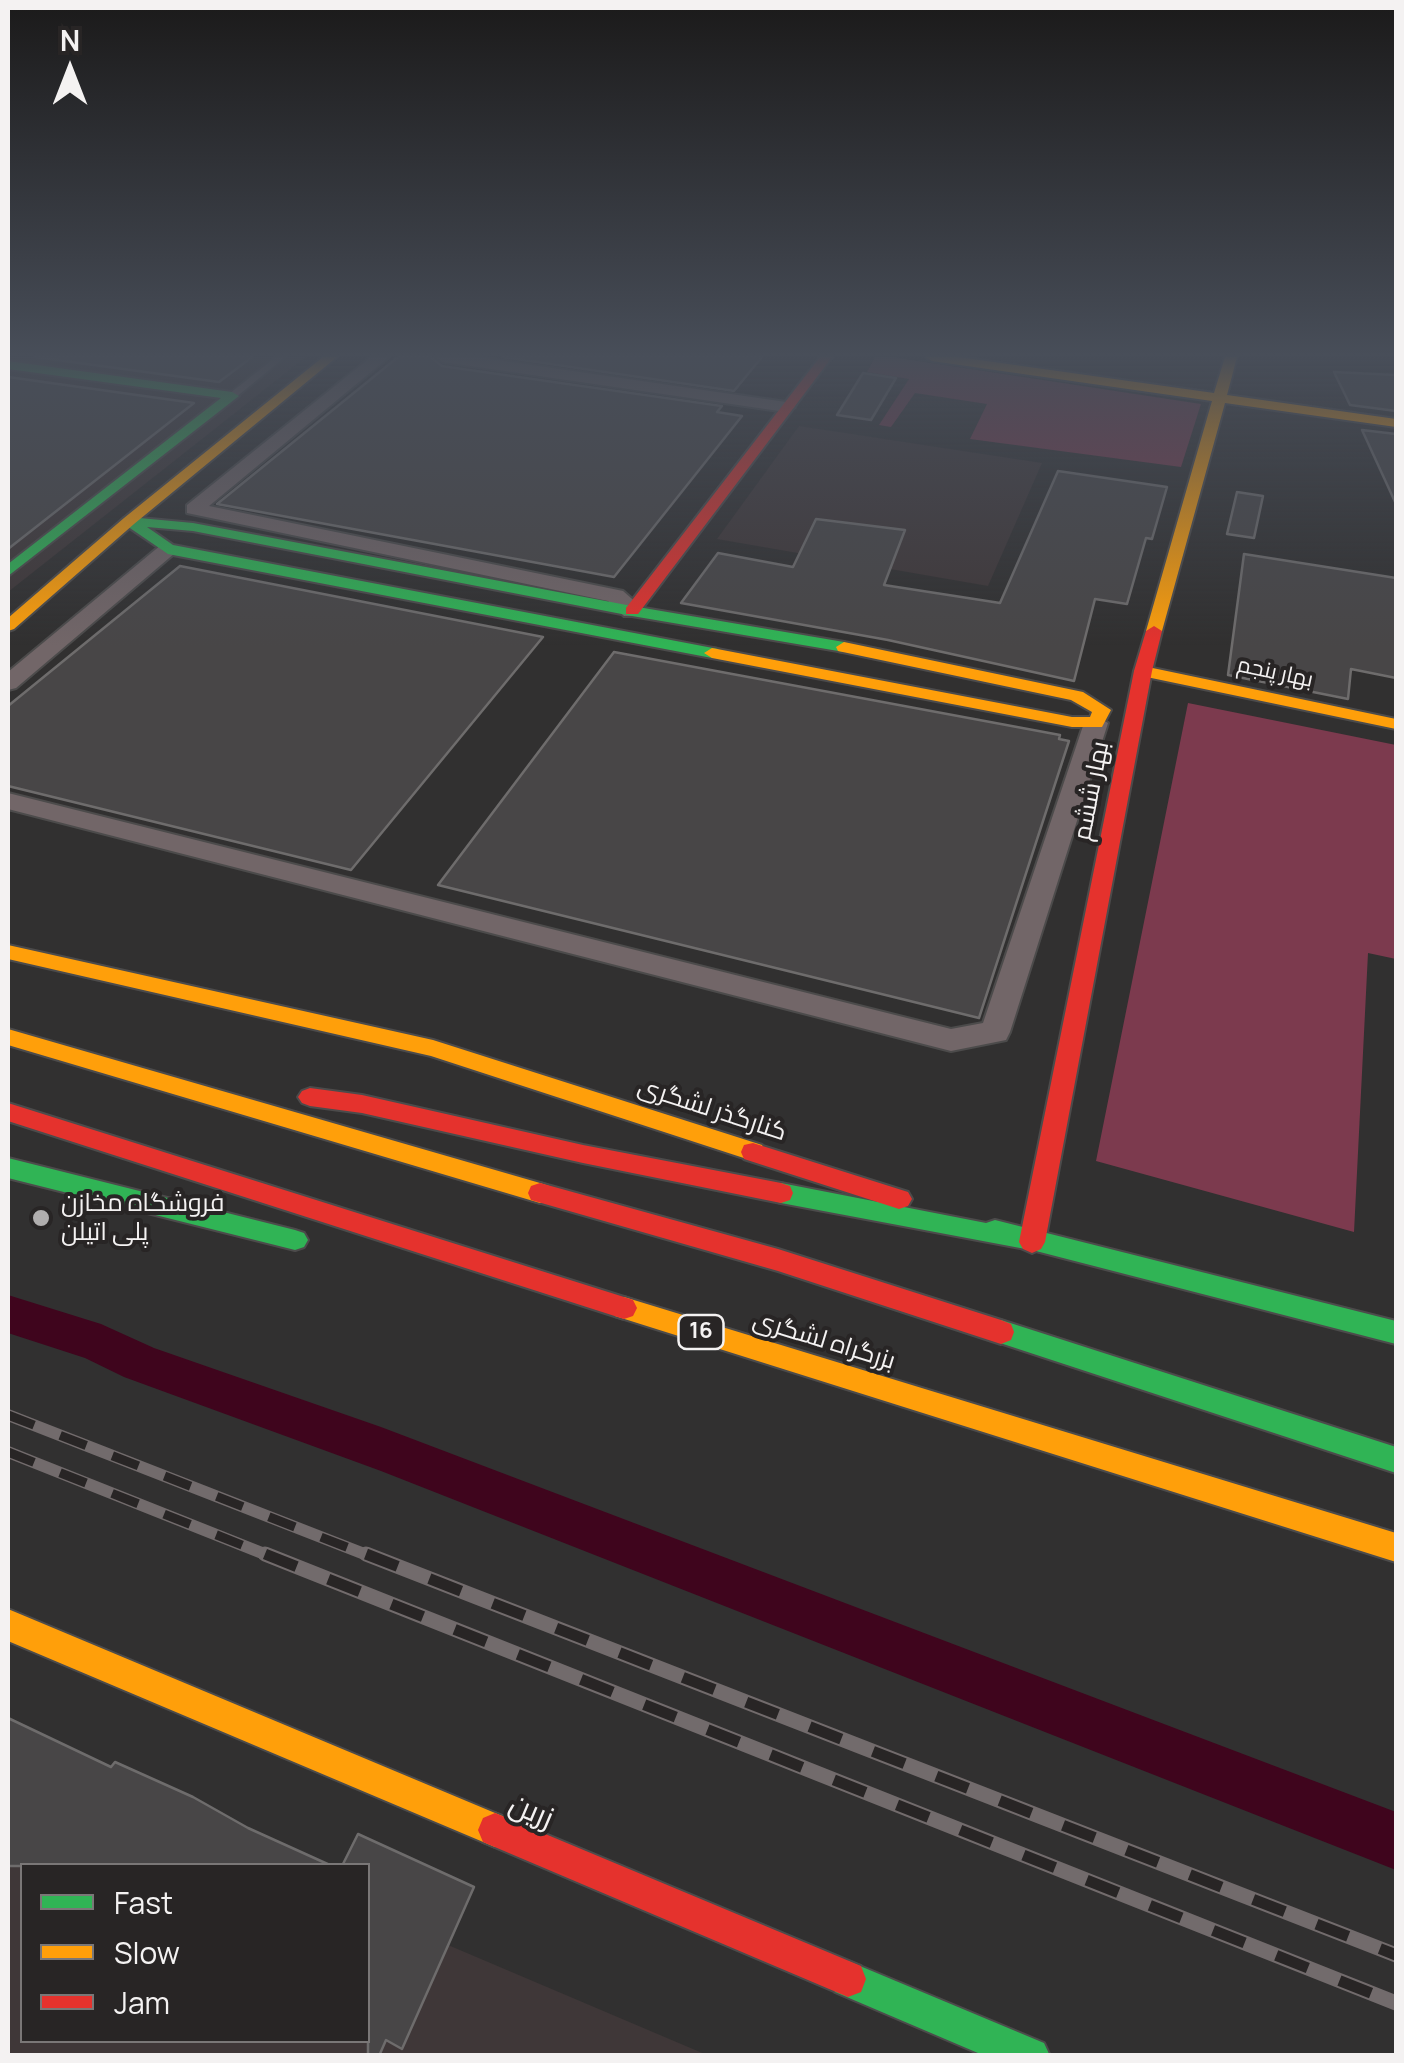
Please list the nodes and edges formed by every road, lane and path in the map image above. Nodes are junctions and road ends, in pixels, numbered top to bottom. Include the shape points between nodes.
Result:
1 (158, 453) edge
2 (213, 453) edge
3 (263, 453) edge
4 (751, 453) edge
5 (1204, 453) edge
6 (129, 521) junction
7 (168, 549) junction
8 (8, 570) edge
9 (18, 608) edge
10 (632, 611) junction
11 (8, 626) edge
12 (1143, 672) junction
13 (8, 683) edge
14 (1096, 723) junction
15 (1396, 724) edge
16 (8, 801) edge
17 (8, 952) edge
18 (8, 1037) edge
19 (84, 1060) junction
20 (8, 1112) edge
21 (8, 1168) edge
22 (1032, 1242) junction
23 (317, 1245) dead end
24 (422, 1268) dead end
25 (549, 1285) junction
26 (1396, 1333) edge
27 (1396, 1460) edge
28 (1396, 1548) edge
29 (8, 1624) edge
30 (1032, 2056) edge

1 - 8 main road
2 - 6 main road
3 - 10 street via 194,510 615,596
4 - 10 main road
5 - 12 main road, بهار ششم
6 - 7 main road
6 - 9 main road
6 - 10 main road
7 - 13 street
7 - 14 main road
9 - 11 main road
10 - 14 main road via 887,654 1078,696 1102,710
12 - 15 main road, بهار پنجم
12 - 22 main road, بهار ششم
14 - 16 street via 996,1032 951,1040
17 - 22 main road, کنارگذر لشگری via 433,1048
18 - 19 main road
19 - 22 main road via 362,1104
19 - 27 main road via 778,1260
20 - 25 main road, بزرگراه لشگری / 16
21 - 23 main road
22 - 26 main road, کنارگذر لشگری
24 - 25 main road
25 - 28 main road, بزرگراه لشگری / 16
29 - 30 main road, زرین

